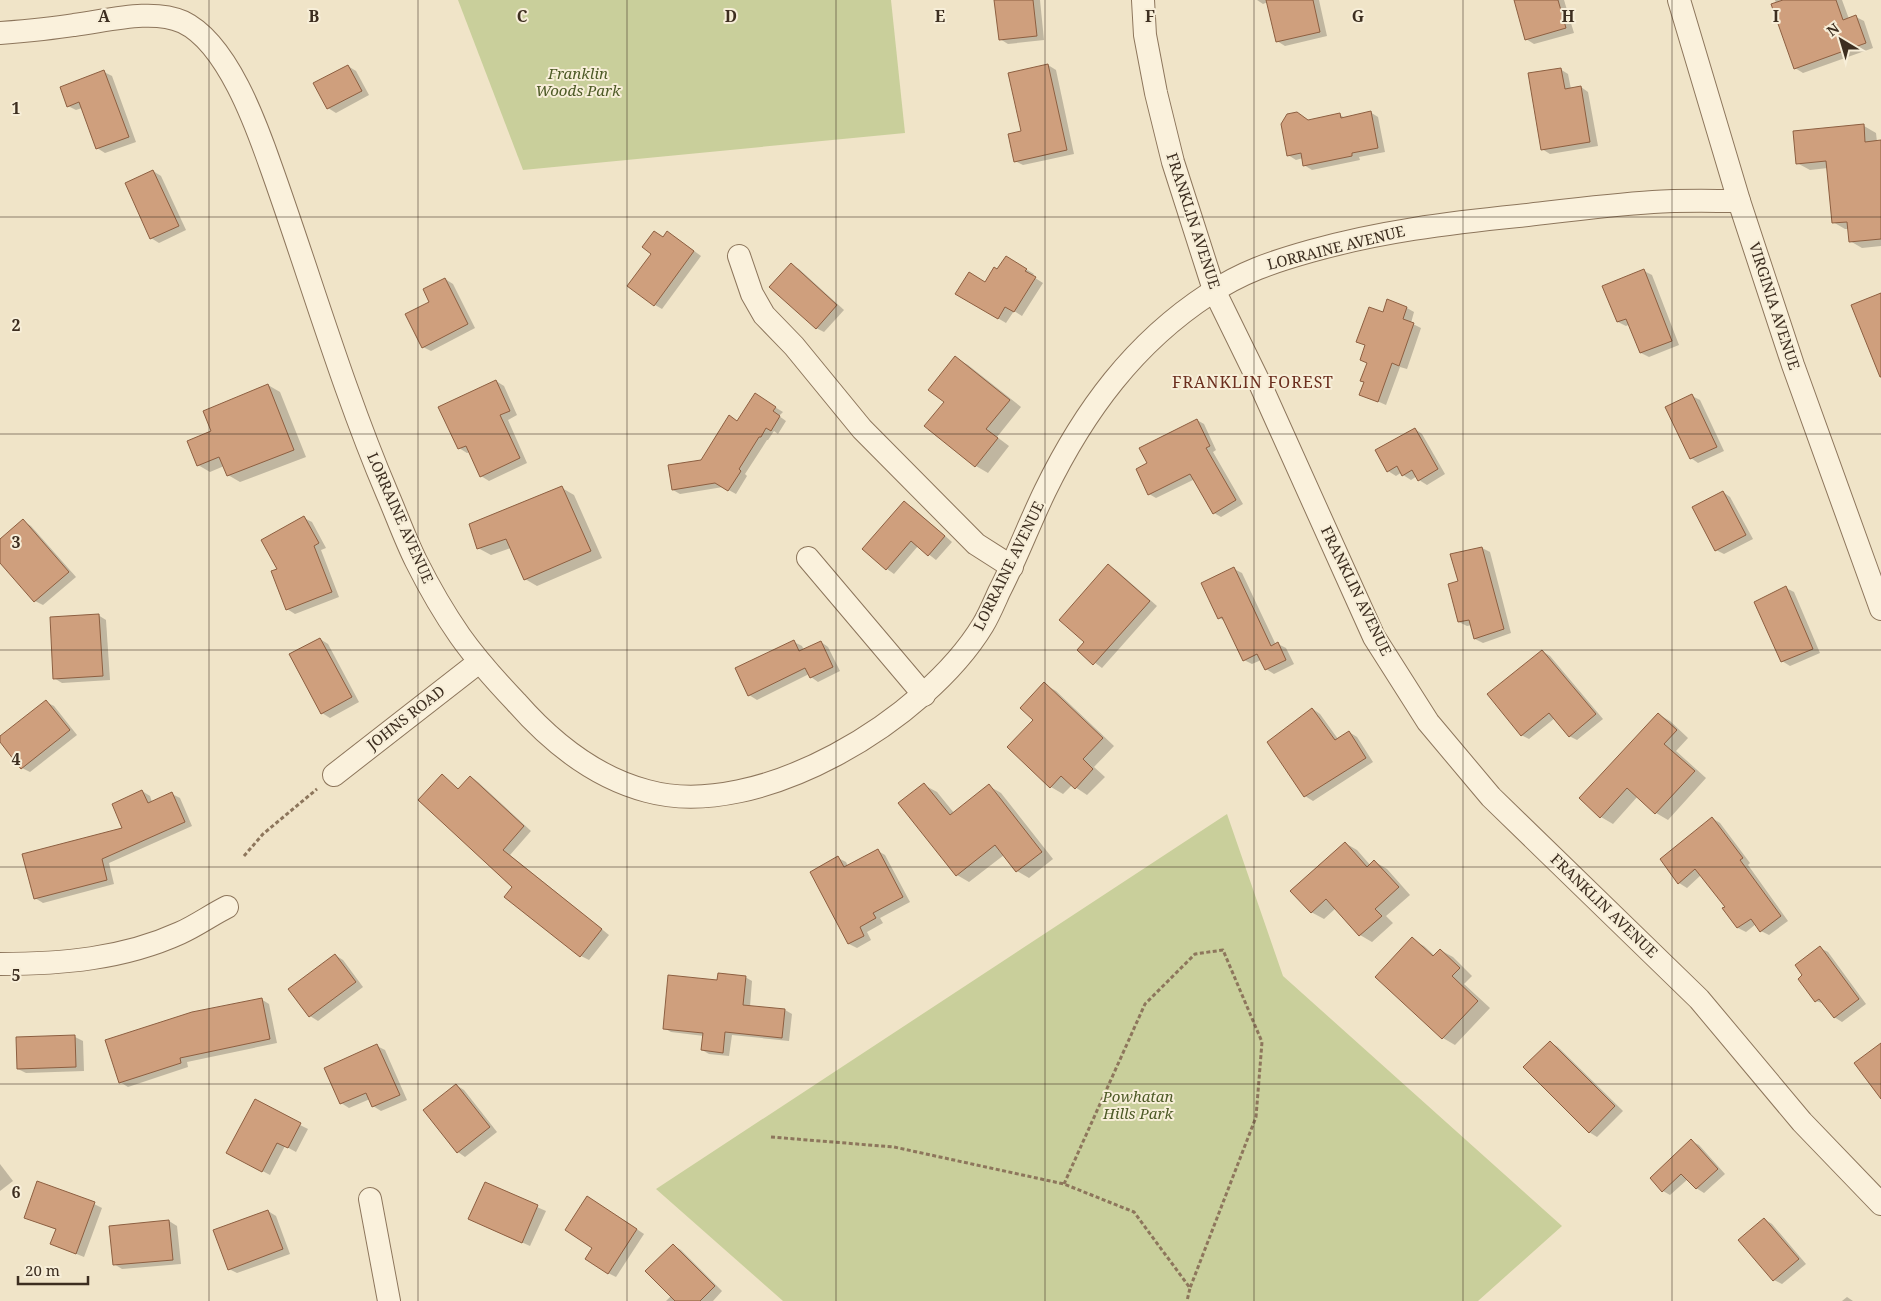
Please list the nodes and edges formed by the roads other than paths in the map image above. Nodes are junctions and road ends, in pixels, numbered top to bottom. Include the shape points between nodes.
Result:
1 (1143, 0) edge
2 (1679, 0) edge
3 (0, 33) edge
4 (1739, 201) junction
5 (739, 256) dead end
6 (1214, 290) junction
7 (808, 558) dead end
8 (1012, 567) junction
9 (1881, 609) edge
10 (479, 662) junction
11 (924, 696) junction
12 (334, 775) road end
13 (227, 907) dead end
14 (0, 964) edge
15 (370, 1199) dead end
16 (1881, 1204) edge
17 (389, 1301) edge

1 - 6 street, FRANKLIN AVENUE via 1145,35 1156,93 1173,162
2 - 4 street, VIRGINIA AVENUE
3 - 10 street, LORRAINE AVENUE via 157,16 172,18 194,28 211,44 234,79 265,148 352,405 417,563
4 - 6 street, LORRAINE AVENUE via 1654,202 1467,221 1385,233 1260,266
4 - 9 street, VIRGINIA AVENUE via 1793,366
5 - 8 street via 752,294 764,315 794,346 862,429 976,544
6 - 8 street, LORRAINE AVENUE via 1156,333 1098,399 1046,488
6 - 16 street, FRANKLIN AVENUE via 1374,637 1428,722 1491,797 1699,999 1802,1122
7 - 11 street
8 - 11 street, LORRAINE AVENUE via 983,626 950,670
10 - 11 street, LORRAINE AVENUE via 528,716 580,761 614,780 667,796 699,798 733,794 795,775 835,755
10 - 12 street, JOHNS ROAD
13 - 14 street via 180,933 129,951 70,962
15 - 17 street

